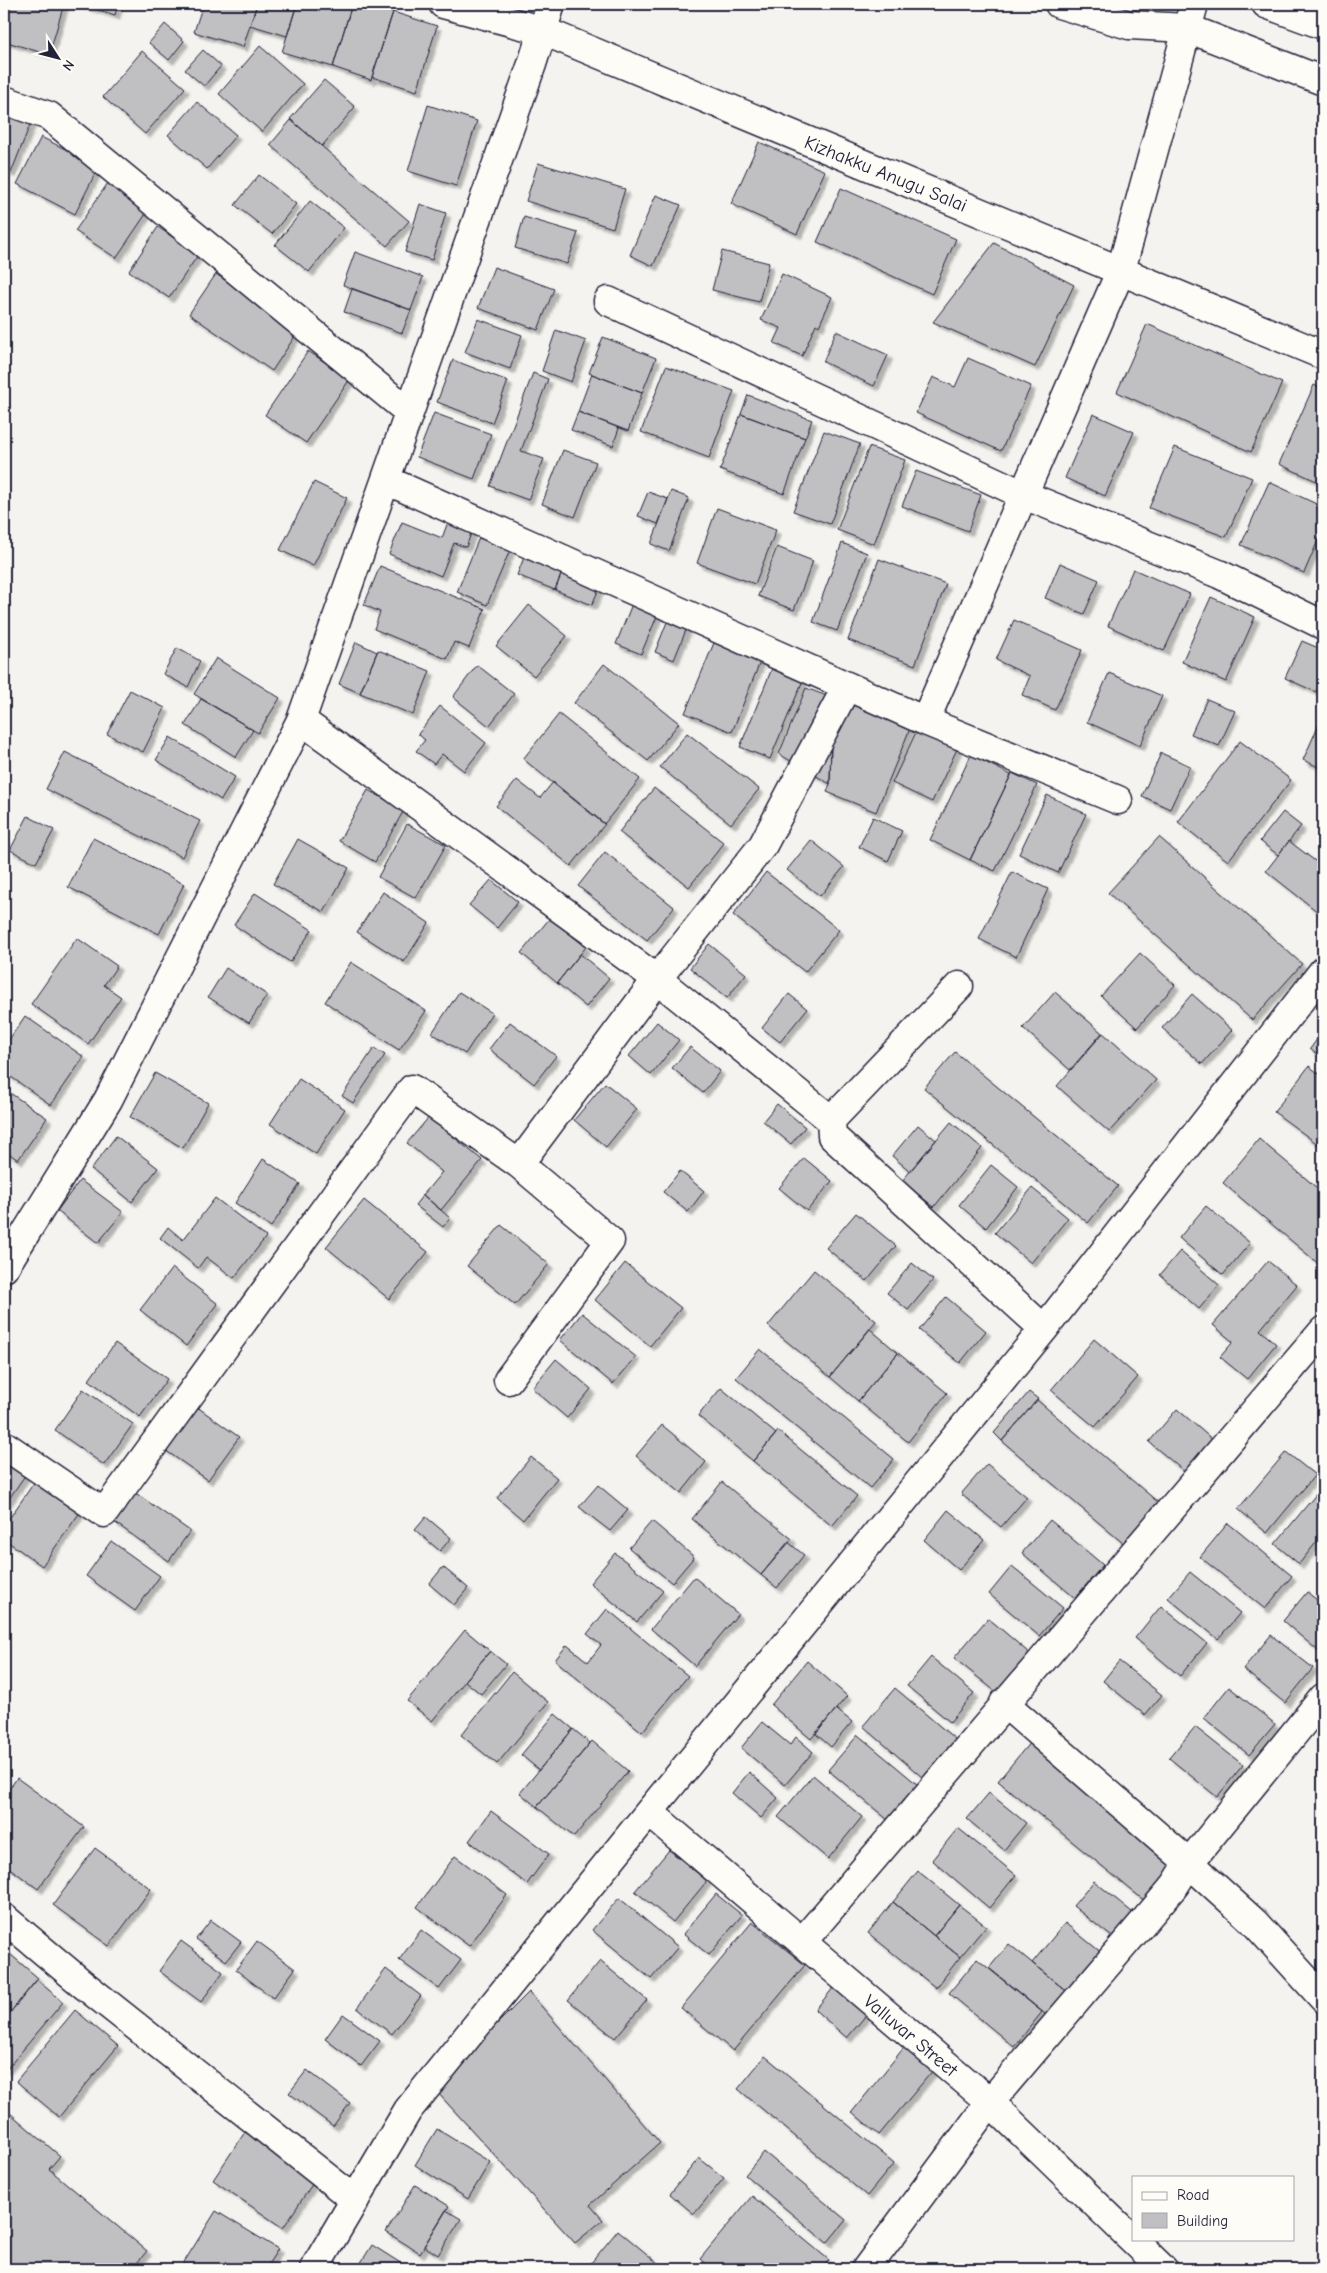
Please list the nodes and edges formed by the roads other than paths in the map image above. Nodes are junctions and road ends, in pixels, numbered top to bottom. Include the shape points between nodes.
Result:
1 (443, 4) edge
2 (551, 4) edge
3 (1059, 4) edge
4 (1266, 4) edge
5 (1191, 16) edge
6 (1323, 25) edge
7 (541, 30) junction
8 (1323, 81) edge
9 (4, 100) edge
10 (1121, 270) junction
11 (608, 300) dead end
12 (1323, 355) edge
13 (409, 412) junction
14 (386, 480) junction
15 (1024, 495) junction
16 (1323, 625) edge
17 (847, 686) junction
18 (301, 720) junction
19 (924, 721) junction
20 (1118, 800) dead end
21 (1323, 971) edge
22 (656, 979) junction
23 (959, 986) dead end
24 (831, 1120) junction
25 (519, 1164) junction
26 (4, 1268) edge
27 (1044, 1329) junction
28 (1323, 1331) edge
29 (508, 1380) dead end
30 (4, 1445) edge
31 (1323, 1698) edge
32 (1004, 1703) junction
33 (649, 1812) junction
34 (1190, 1863) junction
35 (4, 1918) edge
36 (802, 1942) junction
37 (1323, 1998) edge
38 (990, 2102) junction
39 (355, 2200) junction
40 (1132, 2239) edge
41 (1133, 2240) edge
42 (314, 2269) edge
43 (866, 2269) edge
44 (1163, 2269) edge

1 - 7 street, Kizhakku Anugu Salai
2 - 7 street
3 - 5 street via 1129,25
4 - 6 street
5 - 8 street
5 - 10 street
7 - 10 street, Kizhakku Anugu Salai
7 - 13 street via 532,64
9 - 13 street via 49,116
10 - 12 street, Kizhakku Anugu Salai
10 - 15 street
11 - 15 street
13 - 14 street
14 - 17 street
14 - 18 street
15 - 16 street via 1219,574
15 - 19 street
17 - 19 street
17 - 22 street via 763,846
18 - 22 street
18 - 26 street via 108,1100
19 - 20 street
21 - 27 street
22 - 24 street
22 - 25 street
23 - 24 street
24 - 27 street via 832,1136
25 - 29 street via 610,1241
25 - 30 street via 412,1088 104,1512
27 - 33 street
28 - 32 street
31 - 34 street
32 - 34 street
32 - 36 street
33 - 36 street, Valluvar Street
33 - 39 street via 408,2110
34 - 37 street via 1254,1922
34 - 38 street via 1175,1885
35 - 39 street
36 - 38 street, Valluvar Street
38 - 40 street, Valluvar Street
38 - 43 street
39 - 42 street
41 - 44 street, Valluvar Street

